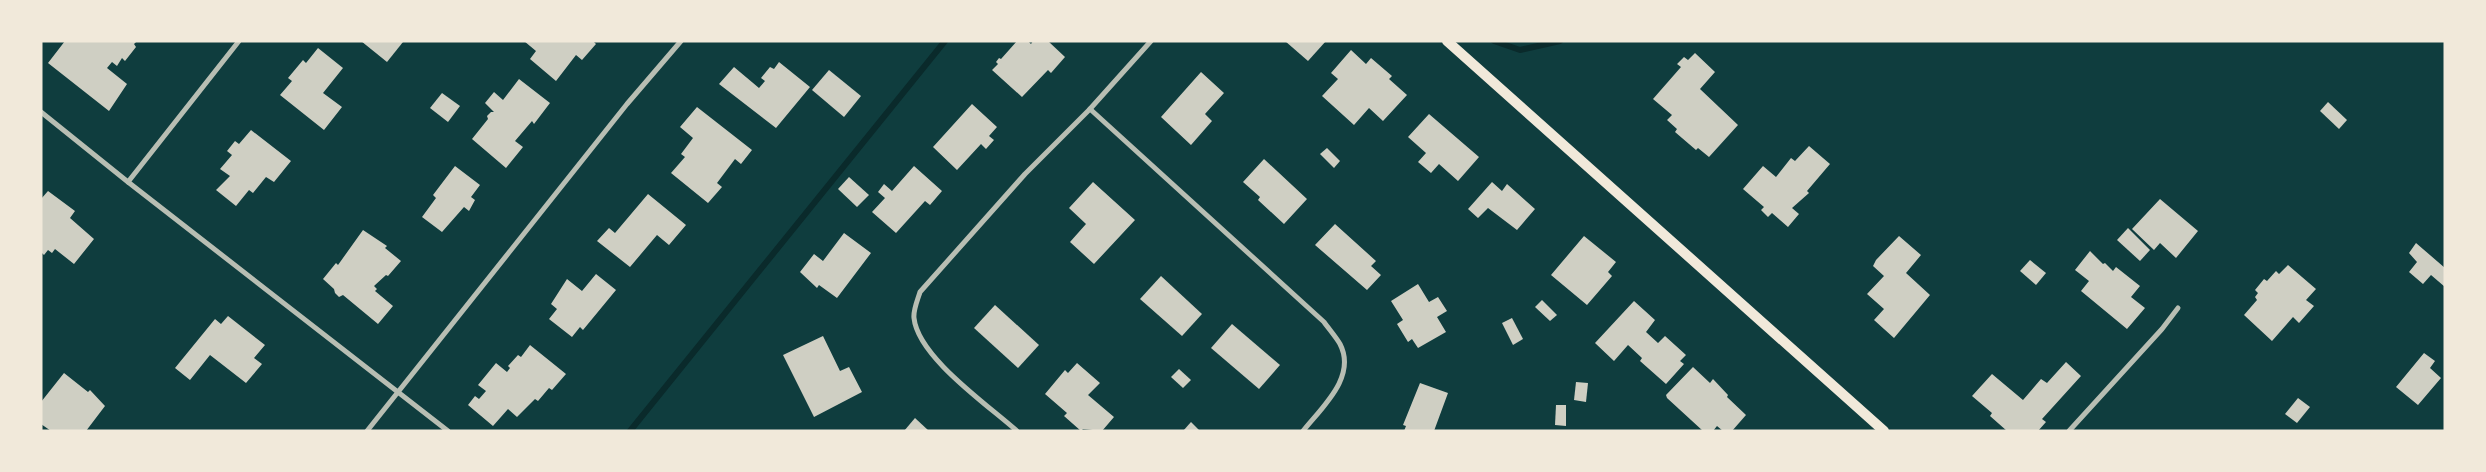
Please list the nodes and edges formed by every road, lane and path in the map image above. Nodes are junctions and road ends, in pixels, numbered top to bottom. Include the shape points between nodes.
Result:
1 (239, 41) edge
2 (681, 41) edge
3 (1151, 41) edge
4 (1446, 41) edge
5 (1090, 109) junction
6 (41, 112) edge
7 (128, 182) junction
8 (2178, 308) dead end
9 (399, 392) junction
10 (368, 431) edge
11 (448, 431) edge
12 (1017, 431) edge
13 (1303, 431) edge
14 (1884, 431) edge
15 (2069, 431) edge

1 - 7 street
2 - 9 street via 627,104
3 - 5 street
4 - 14 main road
5 - 12 street via 1025,174 920,292 913,317 923,344 942,366
5 - 13 street via 1324,322 1341,346 1345,373
6 - 7 street
7 - 9 street
8 - 15 street
9 - 10 street
9 - 11 street

